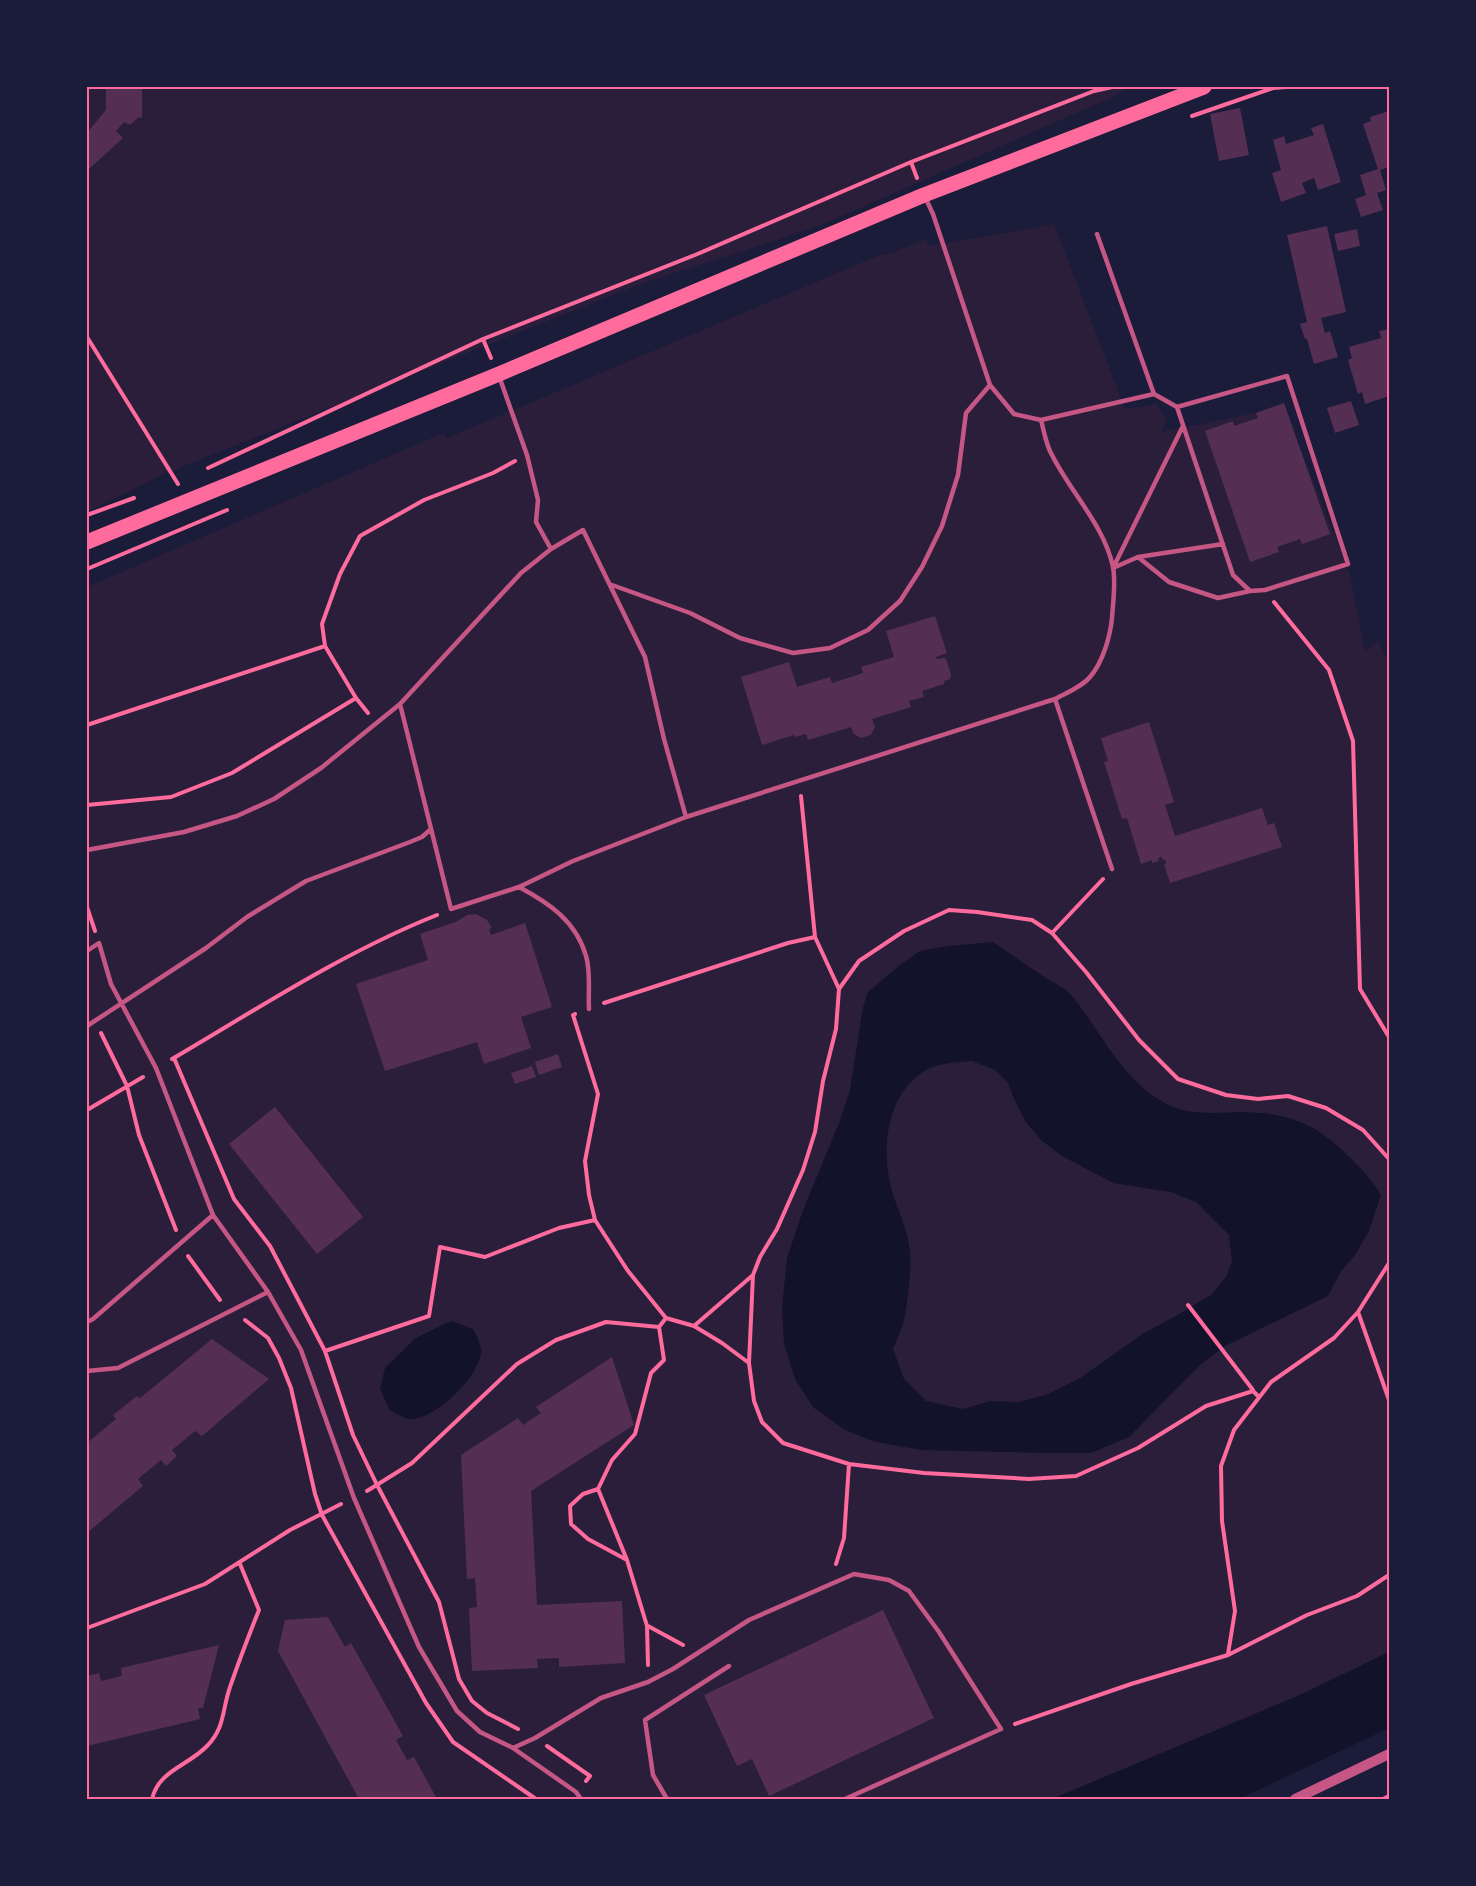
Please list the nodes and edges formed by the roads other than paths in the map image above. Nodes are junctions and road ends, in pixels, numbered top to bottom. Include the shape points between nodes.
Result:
1 (1204, 87) edge
2 (924, 195) junction
3 (1097, 234) dead end
4 (499, 374) junction
5 (990, 385) junction
6 (1154, 394) junction
7 (1177, 407) junction
8 (1041, 420) junction
9 (1182, 428) junction
10 (87, 542) edge
11 (1223, 544) junction
12 (550, 549) junction
13 (1138, 557) junction
14 (1113, 568) junction
15 (611, 585) junction
16 (1250, 591) junction
17 (1055, 699) junction
18 (400, 704) junction
19 (686, 817) junction
20 (431, 829) junction
21 (87, 850) edge
22 (1112, 869) road end
23 (519, 887) junction
24 (87, 951) edge
25 (122, 1004) junction
26 (589, 1009) road end
27 (87, 1026) edge
28 (213, 1215) junction
29 (268, 1292) junction
30 (87, 1322) edge
31 (87, 1371) edge
32 (729, 1666) dead end
33 (513, 1748) junction
34 (1389, 1754) edge
35 (581, 1799) edge
36 (668, 1799) edge
37 (845, 1799) edge
38 (1295, 1799) edge

1 - 2 main road
2 - 4 main road
2 - 5 lane
3 - 6 lane
4 - 10 main road
4 - 12 lane via 527,455 537,500 536,522
5 - 8 lane via 1014,414
5 - 15 lane via 966,413 958,475 942,526 922,567 900,601 868,630 830,648 793,653 740,638 690,613
6 - 7 lane
6 - 8 lane
7 - 9 lane
7 - 16 lane via 1287,376 1348,564
8 - 14 lane via 1050,452 1087,509
9 - 11 lane
9 - 14 lane
11 - 13 lane
11 - 16 lane via 1233,575
12 - 15 lane via 583,530
12 - 18 lane via 521,573
13 - 14 lane
13 - 16 lane via 1169,582 1218,598
14 - 17 lane via 1111,626 1101,660 1089,679
15 - 19 lane via 645,657
17 - 19 lane
17 - 22 lane
18 - 20 lane
18 - 21 lane via 274,799 237,816 184,832
19 - 23 lane via 573,861
20 - 23 lane via 452,909
20 - 25 lane via 416,840 306,881
23 - 26 lane via 570,923 586,957
24 - 25 lane via 99,943 111,984
25 - 27 lane
25 - 28 lane via 156,1068
28 - 29 lane
28 - 30 lane
29 - 31 lane via 118,1368
29 - 33 lane via 301,1350 354,1498 419,1647 457,1711 480,1732
32 - 36 lane via 645,1720 652,1775
33 - 35 lane
33 - 37 lane via 601,1698 648,1682 749,1620 854,1574 889,1580 909,1591 1001,1729
34 - 38 street

